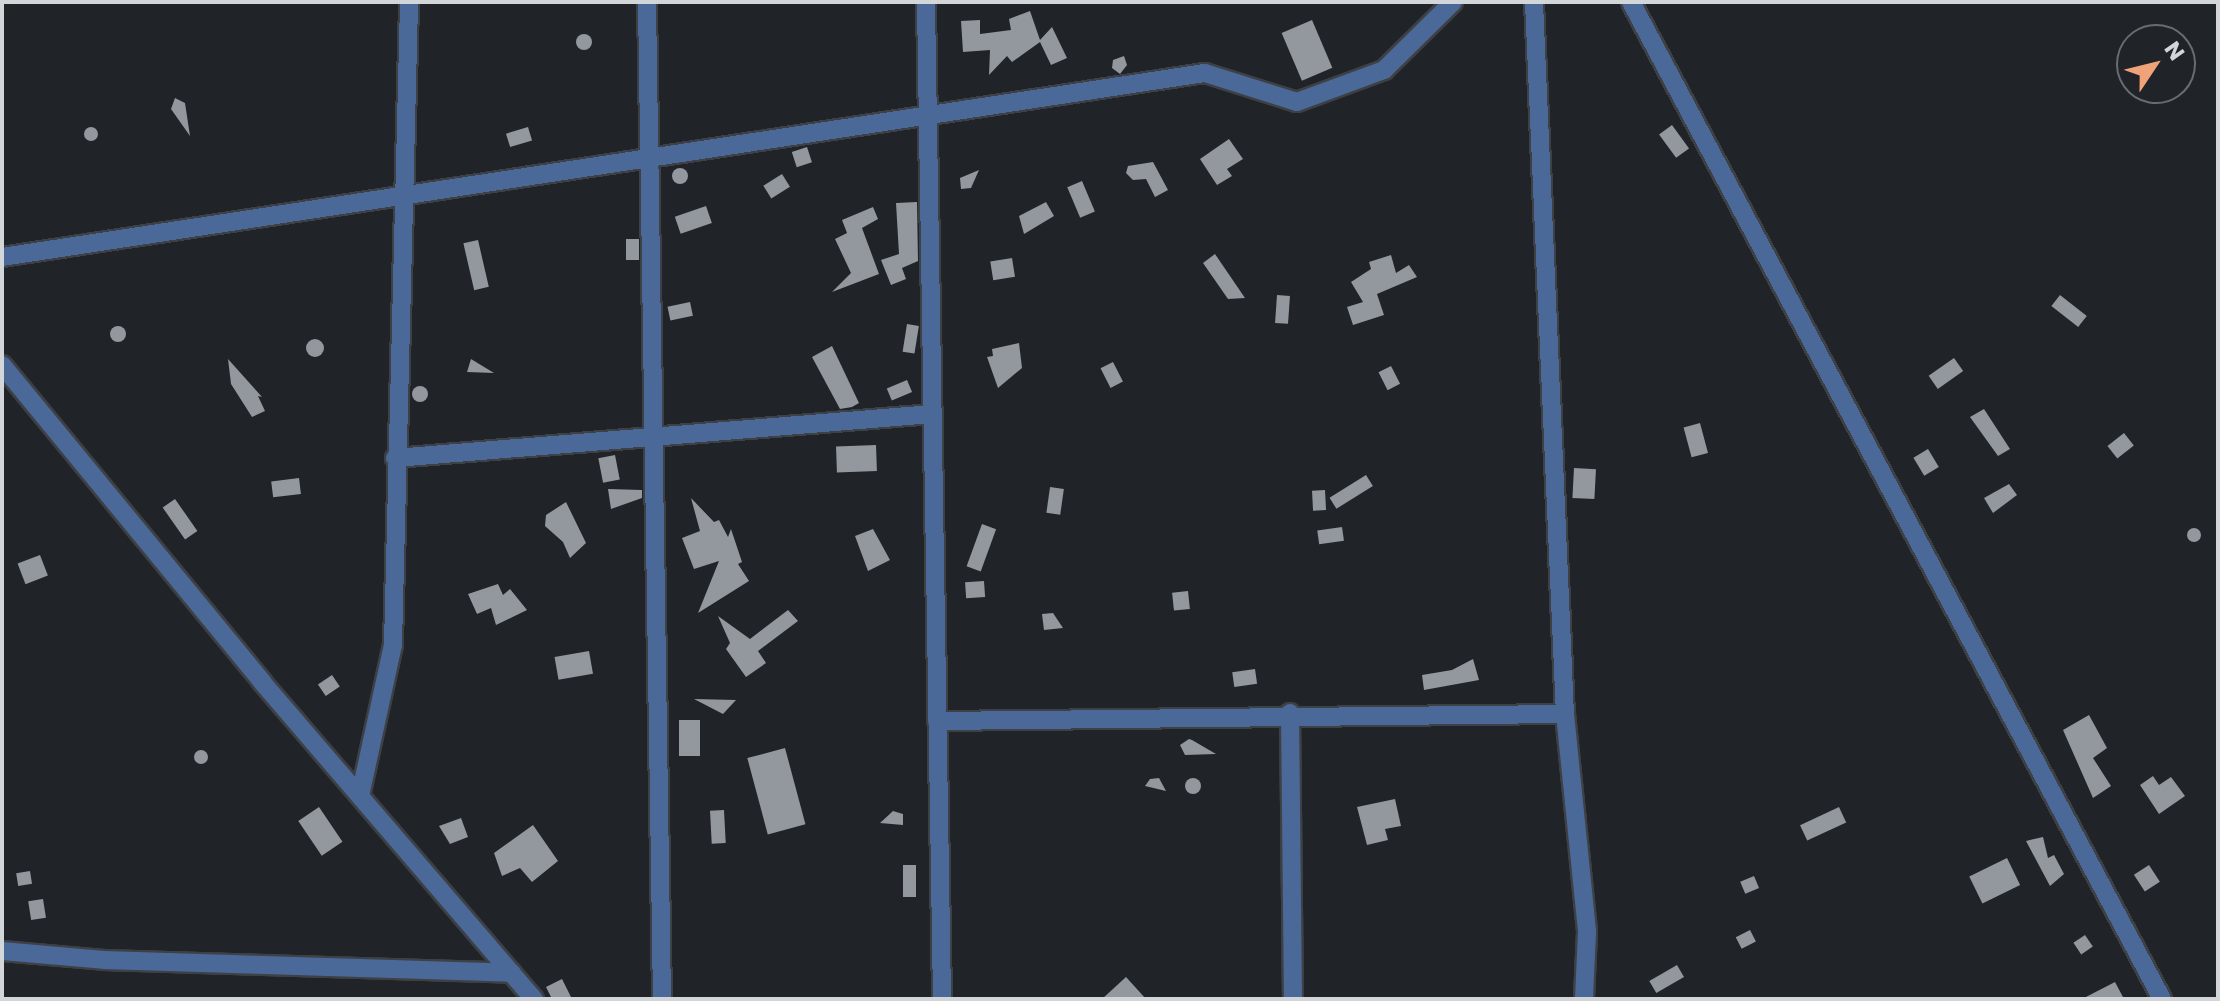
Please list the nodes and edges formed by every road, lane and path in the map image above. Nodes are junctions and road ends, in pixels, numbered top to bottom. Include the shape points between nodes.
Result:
1 (409, 2) edge
2 (647, 2) edge
3 (926, 2) edge
4 (1453, 2) edge
5 (1534, 2) edge
6 (1631, 2) edge
7 (927, 118) junction
8 (648, 159) junction
9 (405, 198) junction
10 (2, 257) edge
11 (2, 365) edge
12 (932, 414) junction
13 (650, 437) junction
14 (395, 458) junction
15 (1290, 713) junction
16 (1565, 714) junction
17 (937, 721) junction
18 (360, 796) junction
19 (2, 951) edge
20 (512, 973) junction
21 (534, 999) edge
22 (662, 999) edge
23 (942, 999) edge
24 (1293, 999) edge
25 (1584, 999) edge
26 (2162, 999) edge

1 - 9 street
2 - 8 street
3 - 7 street
4 - 7 street via 1384,70 1297,102 1205,73
5 - 16 street
6 - 26 street
7 - 8 street
7 - 12 street
8 - 9 street
8 - 13 street
9 - 10 street
9 - 14 street
11 - 18 street
12 - 13 street
12 - 17 street
13 - 14 street
13 - 22 street
14 - 18 street via 393,645
15 - 16 street
15 - 17 street
15 - 24 street
16 - 25 street via 1587,932
17 - 23 street
18 - 20 street
19 - 20 street via 104,960
20 - 21 street

